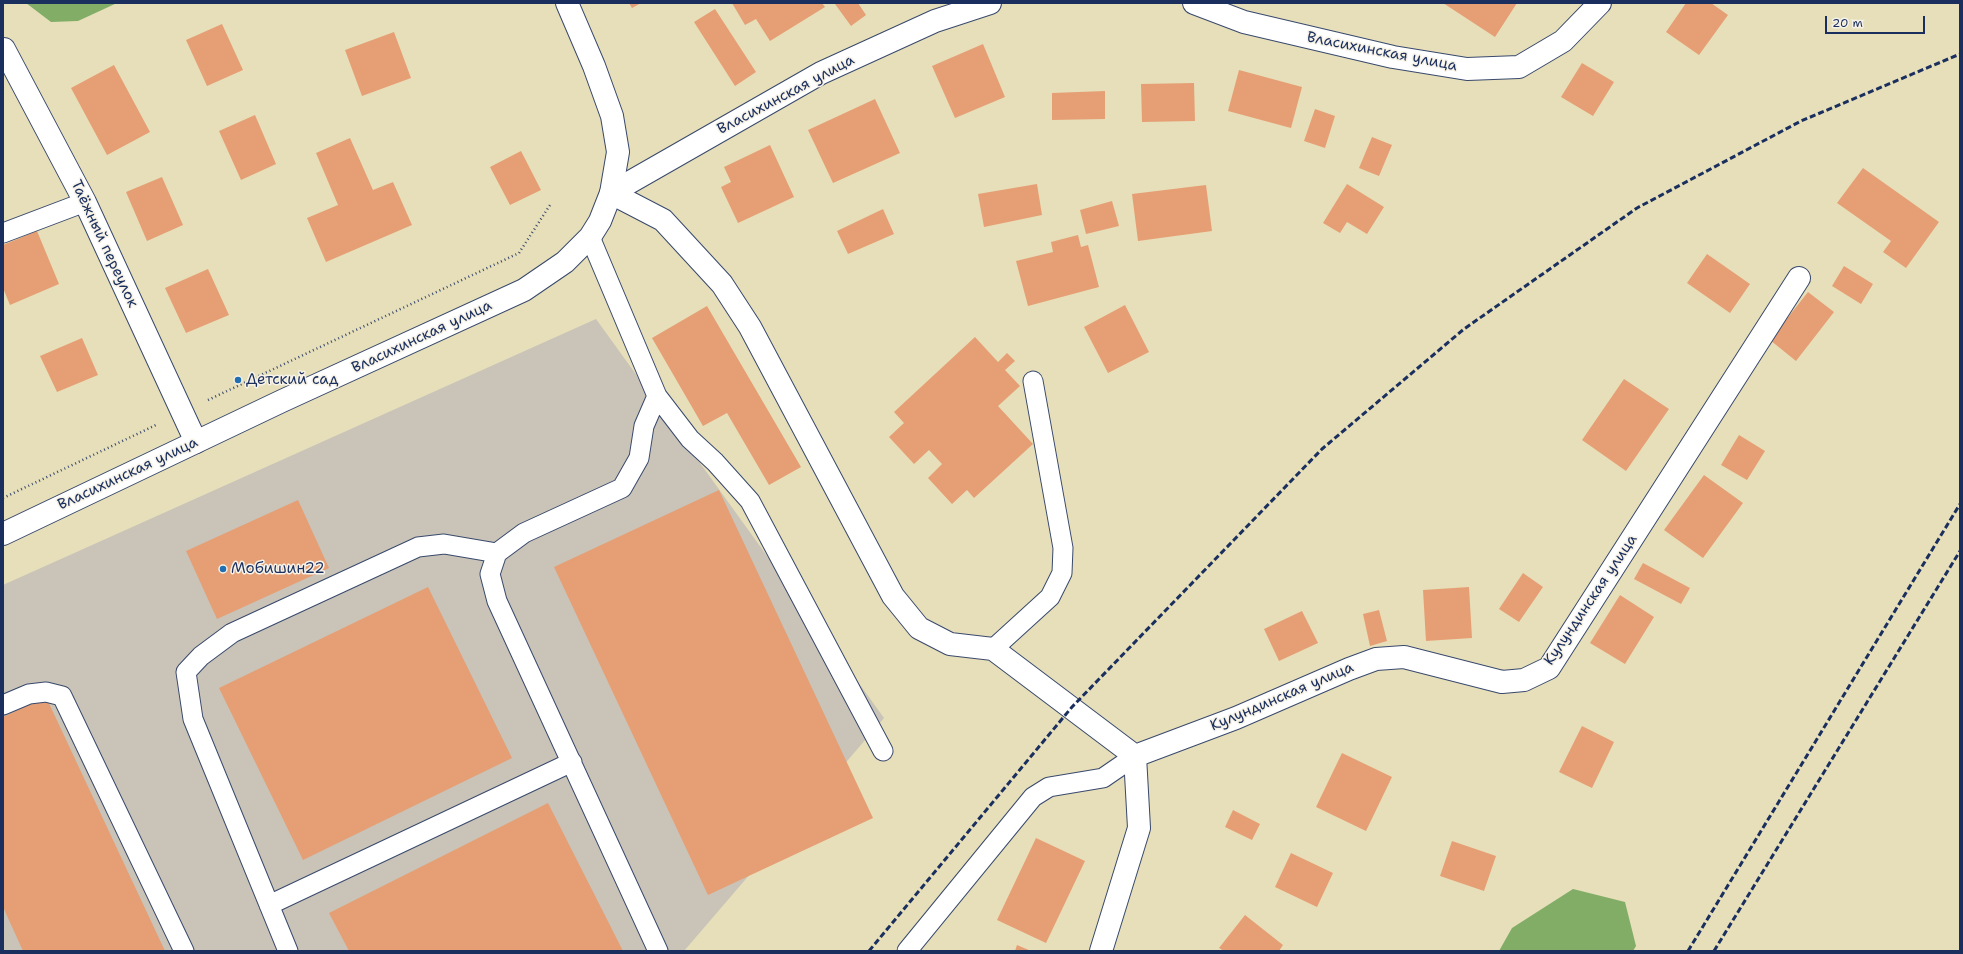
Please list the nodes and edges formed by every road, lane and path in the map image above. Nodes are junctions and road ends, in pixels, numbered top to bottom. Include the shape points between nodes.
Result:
1 (567, 3) edge
2 (990, 3) edge
3 (1194, 3) edge
4 (1600, 3) edge
5 (4, 49) dead end
6 (611, 193) junction
7 (85, 202) junction
8 (550, 205) dead end
9 (3, 233) edge
10 (590, 237) junction
11 (1799, 278) dead end
12 (1033, 381) dead end
13 (656, 396) junction
14 (182, 412) junction
15 (196, 442) junction
16 (3, 498) edge
17 (3, 534) edge
18 (497, 553) junction
19 (993, 649) junction
20 (3, 705) edge
21 (883, 751) dead end
22 (1135, 756) junction
23 (572, 762) junction
24 (269, 905) junction
25 (184, 951) edge
26 (288, 951) edge
27 (658, 951) edge
28 (907, 951) edge
29 (1101, 951) edge

1 - 6 street, Власихинская улица via 612,116 618,152
2 - 6 street, Власихинская улица via 935,21 821,73
3 - 4 street, Власихинская улица via 1251,24 1393,57 1467,69 1519,67 1563,41
5 - 7 street, Таёжный переулок
6 - 10 street, Власихинская улица via 600,221
6 - 19 street via 663,220 722,284 750,327 893,596 919,628 950,644
7 - 9 lane
7 - 14 street, Таёжный переулок
8 - 14 path via 519,253
10 - 13 lane
10 - 15 street, Власихинская улица via 565,262 524,290
11 - 22 street, Кулундинская улица via 1549,668 1524,680 1502,682 1404,657 1376,660 1349,669 1236,718
12 - 19 lane via 1064,548 1062,573 1050,597
13 - 18 lane via 644,426 639,458 622,488 524,533
13 - 21 lane via 690,439 716,462 750,501
14 - 15 street, Таёжный переулок
14 - 16 path
15 - 17 street, Власихинская улица
18 - 23 lane via 490,574 497,601
18 - 24 lane via 444,544 418,546 232,633 201,656 186,672 193,719
19 - 22 street
20 - 25 lane via 29,694 46,692 62,696
22 - 28 lane via 1103,778 1048,787 1033,797
22 - 29 street via 1139,828
23 - 24 lane
23 - 27 lane
24 - 26 lane

